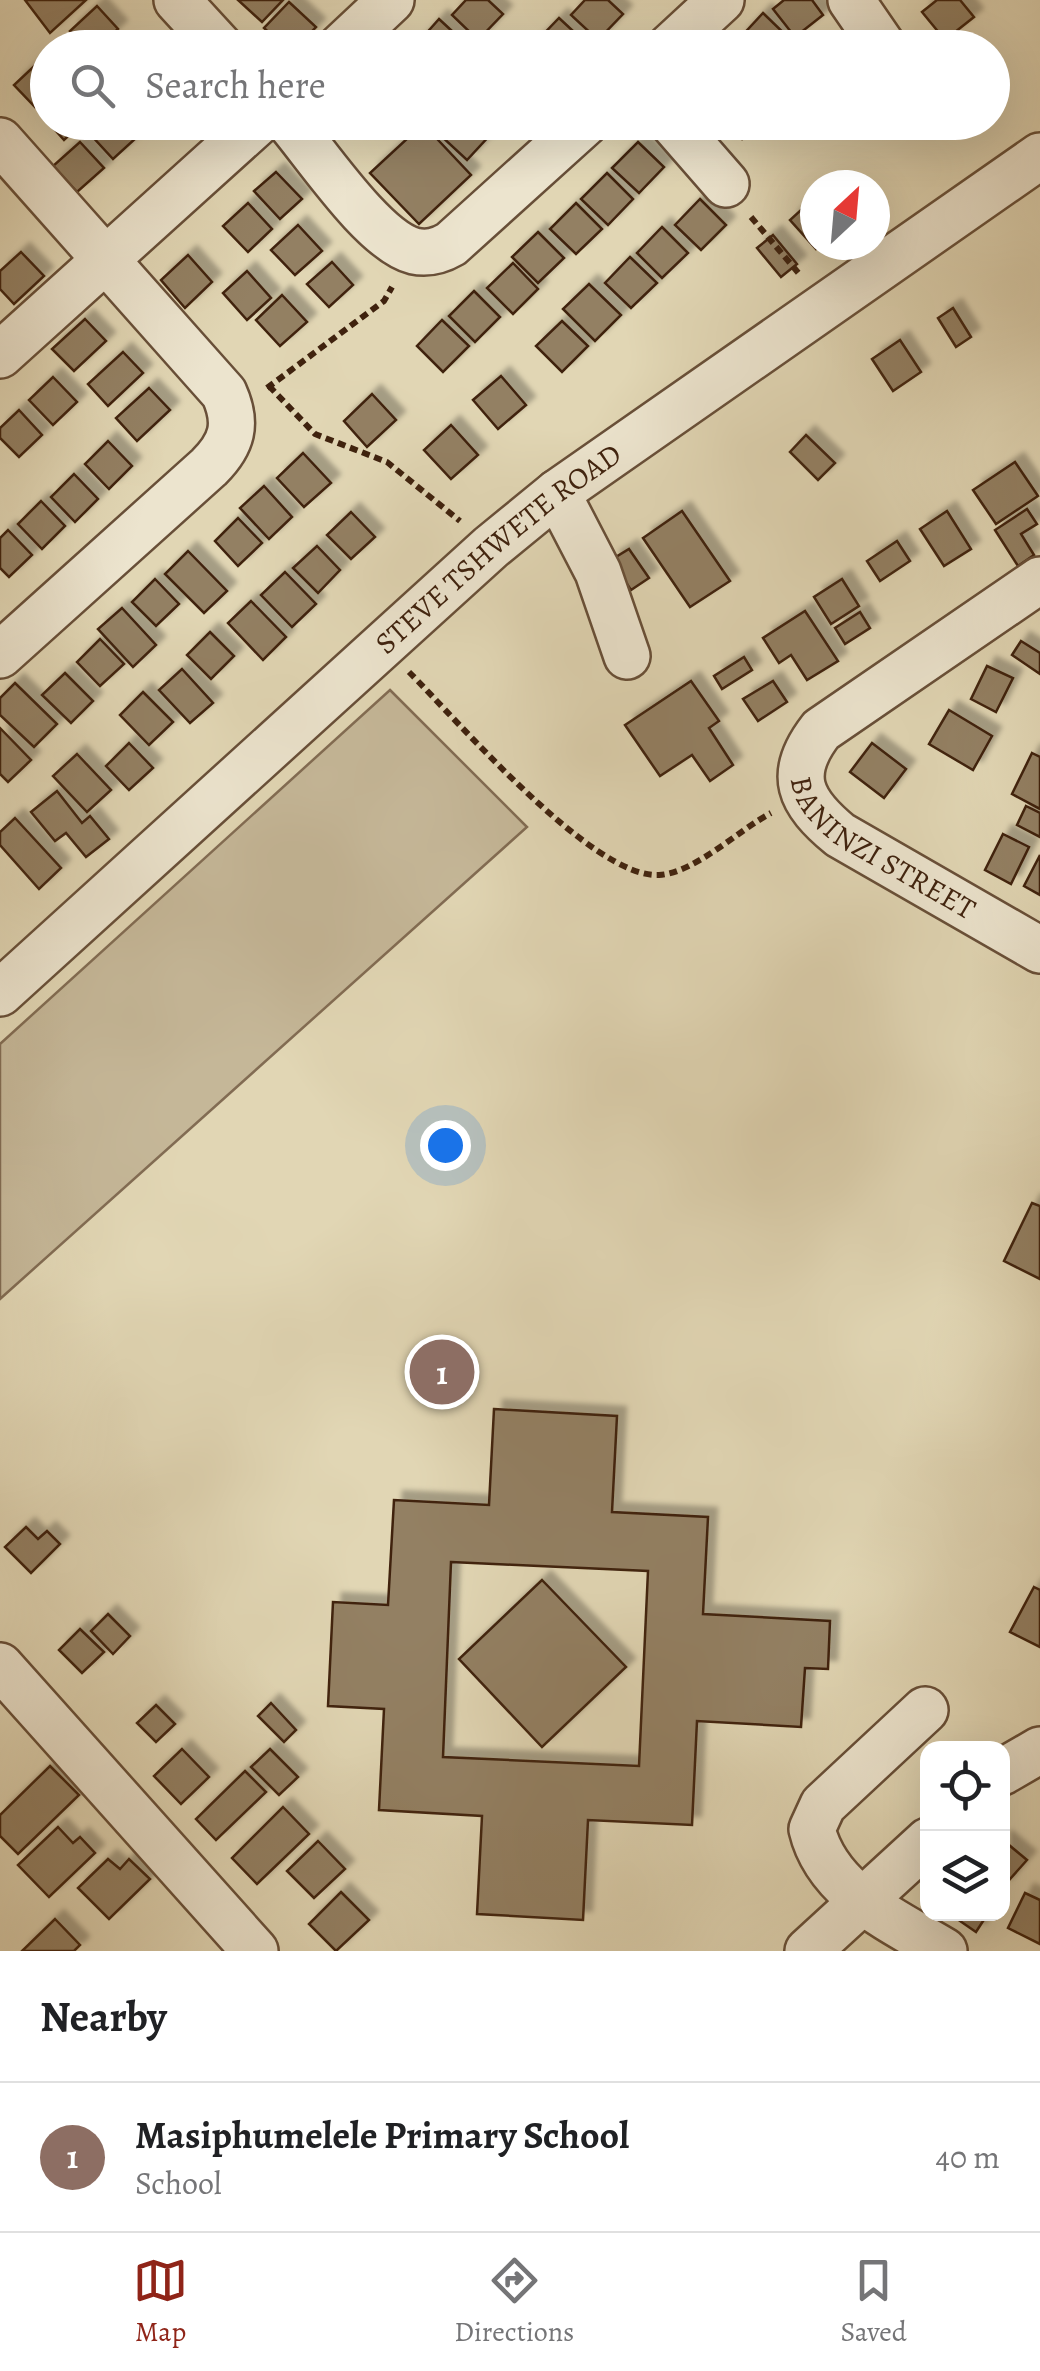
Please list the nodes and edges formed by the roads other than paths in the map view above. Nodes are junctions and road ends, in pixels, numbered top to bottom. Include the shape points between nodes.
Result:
1 (177, 0) edge
2 (391, 0) edge
3 (721, 0) edge
4 (851, 0) edge
5 (204, 30) edge
6 (359, 30) edge
7 (688, 30) edge
8 (872, 30) edge
9 (238, 140) edge
10 (304, 140) edge
11 (566, 140) edge
12 (688, 140) edge
13 (0, 141) edge
14 (1040, 156) edge
15 (726, 184) road end
16 (106, 260) junction
17 (0, 355) edge
18 (558, 493) junction
19 (1040, 580) edge
20 (0, 655) edge
21 (627, 656) dead end
22 (1040, 950) edge
23 (0, 993) edge
24 (0, 1666) edge
25 (925, 1710) dead end
26 (1040, 1750) edge
27 (1010, 1767) edge
28 (920, 1848) edge
29 (861, 1902) junction
30 (255, 1951) edge
31 (808, 1951) edge
32 (944, 1951) edge

1 - 5 street
2 - 6 street
3 - 7 street
4 - 8 street
9 - 16 street
10 - 11 street via 383,232 412,251 451,244
12 - 15 street
13 - 16 street
14 - 18 street, STEVE TSHWETE ROAD
16 - 17 street
16 - 20 street via 224,393 250,398 217,460
18 - 21 street via 598,572
18 - 23 street, STEVE TSHWETE ROAD
19 - 22 street, BANINZI STREET via 821,730 802,762 803,797 840,835
24 - 30 street
25 - 29 street via 814,1818 820,1851
26 - 27 street
28 - 29 street
29 - 31 street
29 - 32 street

